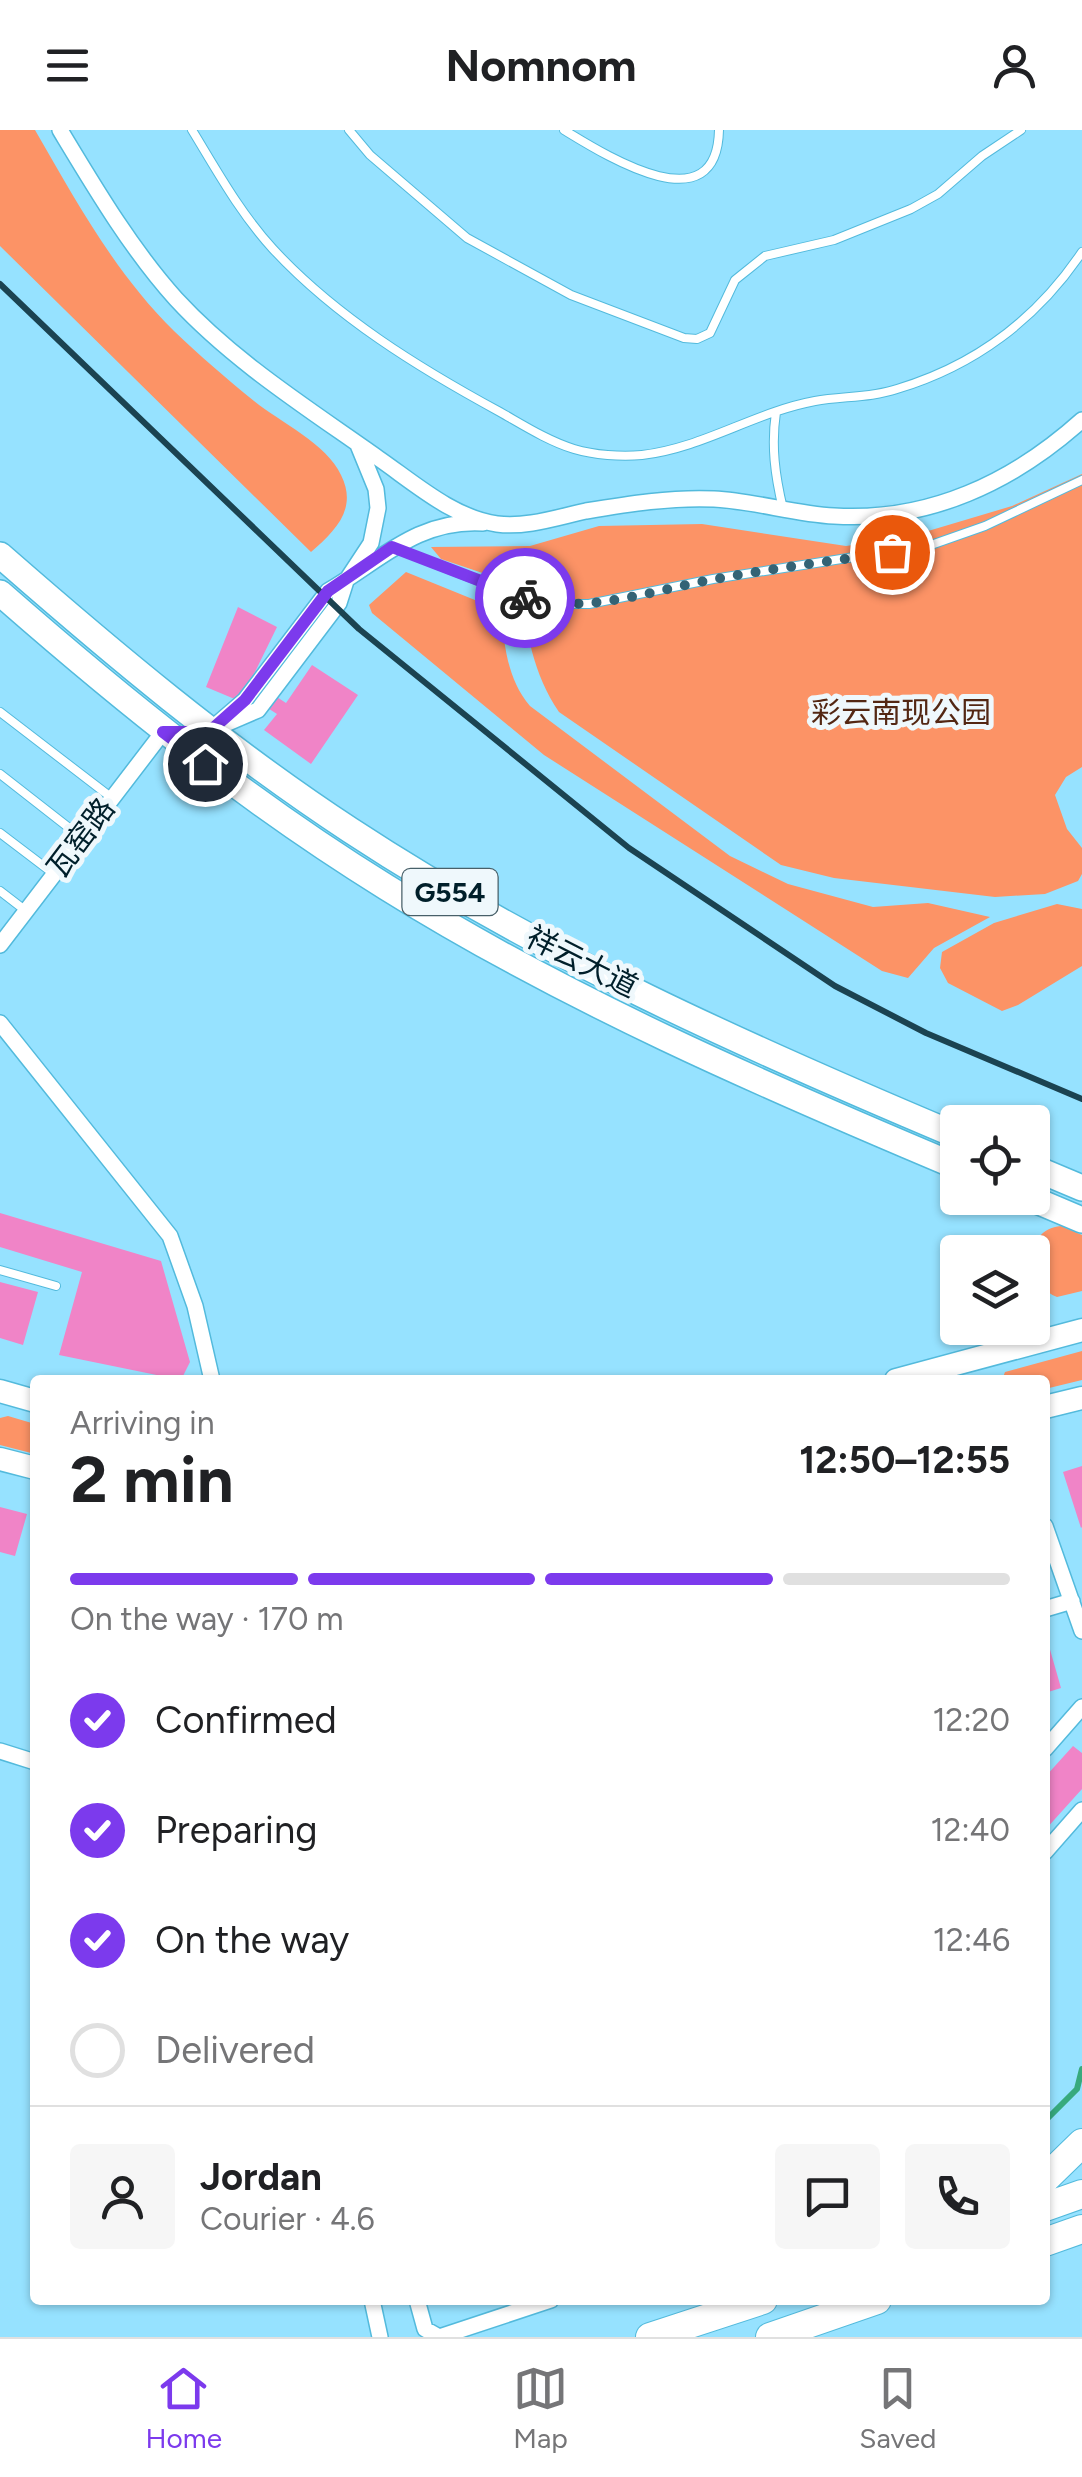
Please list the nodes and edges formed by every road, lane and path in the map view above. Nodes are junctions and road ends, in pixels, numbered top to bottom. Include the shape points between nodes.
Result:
1 (60, 130) edge
2 (192, 130) edge
3 (349, 130) edge
4 (564, 130) edge
5 (719, 130) edge
6 (1021, 130) edge
7 (1082, 252) edge
8 (776, 412) junction
9 (1082, 420) edge
10 (356, 442) junction
11 (1082, 480) edge
12 (784, 509) junction
13 (494, 524) junction
14 (392, 547) junction
15 (0, 554) edge
16 (346, 580) junction
17 (0, 593) edge
18 (0, 712) edge
19 (163, 732) junction
20 (209, 732) junction
21 (0, 774) edge
22 (112, 798) junction
23 (0, 833) edge
24 (82, 838) junction
25 (54, 874) junction
26 (0, 891) edge
27 (26, 911) junction
28 (0, 945) edge
29 (0, 1023) edge
30 (940, 1128) edge
31 (940, 1159) edge
32 (1050, 1175) edge
33 (1082, 1188) edge
34 (1050, 1206) edge
35 (1082, 1220) edge
36 (0, 1270) edge
37 (56, 1286) dead end
38 (1082, 1330) edge
39 (982, 1369) edge
40 (211, 1375) edge
41 (935, 1375) edge
42 (0, 1391) edge
43 (1082, 1398) edge
44 (30, 1400) edge
45 (1050, 1406) edge
46 (0, 1458) edge
47 (30, 1467) edge
48 (1050, 1540) edge
49 (1072, 1601) junction
50 (1050, 1607) edge
51 (1082, 1631) edge
52 (1082, 1707) edge
53 (1050, 1743) edge
54 (0, 1751) edge
55 (30, 1760) edge
56 (1082, 1810) edge
57 (1050, 1846) edge
58 (1082, 2142) edge
59 (1050, 2174) edge
60 (1082, 2194) edge
61 (1050, 2204) edge
62 (1082, 2229) edge
63 (1050, 2240) edge
64 (373, 2305) edge
65 (419, 2305) edge
66 (536, 2305) edge
67 (748, 2305) edge
68 (863, 2305) edge
69 (380, 2337) edge
70 (650, 2337) edge
71 (770, 2337) edge

1 - 10 street via 177,299 249,365
2 - 8 lane via 238,206 311,284 436,377 548,438 576,450 640,455 686,446
3 - 6 lane via 467,238 571,295 696,339 710,333 735,280 764,256 834,240 911,210
4 - 5 lane via 602,154 676,181 692,179 710,162
7 - 8 lane via 1045,298 972,358 896,390
8 - 12 lane via 774,472
9 - 12 street via 1007,475 934,506 853,517
10 - 13 street via 448,505
10 - 16 street via 378,508 371,543
11 - 14 lane via 931,544 589,604 546,604
12 - 13 street via 681,499
13 - 14 street via 438,528
14 - 16 street
15 - 20 highway, 祥云大道 / G554
16 - 20 street via 328,591 245,700
17 - 19 highway, 祥云大道 / G554
18 - 22 lane
19 - 20 highway
19 - 22 street, 瓦窑路
19 - 31 highway, 祥云大道 / G554 via 334,854 472,938 680,1044
20 - 30 highway, 祥云大道 / G554 via 363,839 486,912 692,1018
21 - 24 lane
22 - 24 street, 瓦窑路
23 - 25 lane
24 - 25 street, 瓦窑路
25 - 27 street, 瓦窑路
26 - 27 lane
27 - 28 street, 瓦窑路
29 - 40 street via 170,1236
32 - 33 highway
34 - 35 highway
36 - 37 lane
38 - 39 main road
39 - 41 main road
42 - 44 main road
43 - 45 main road
46 - 47 main road
48 - 49 street
49 - 50 street
49 - 51 street
52 - 53 street
54 - 55 street
56 - 57 street
58 - 59 highway
60 - 61 highway
62 - 63 highway
64 - 69 street
65 - 66 street via 426,2329 439,2337
67 - 70 highway
68 - 71 highway

